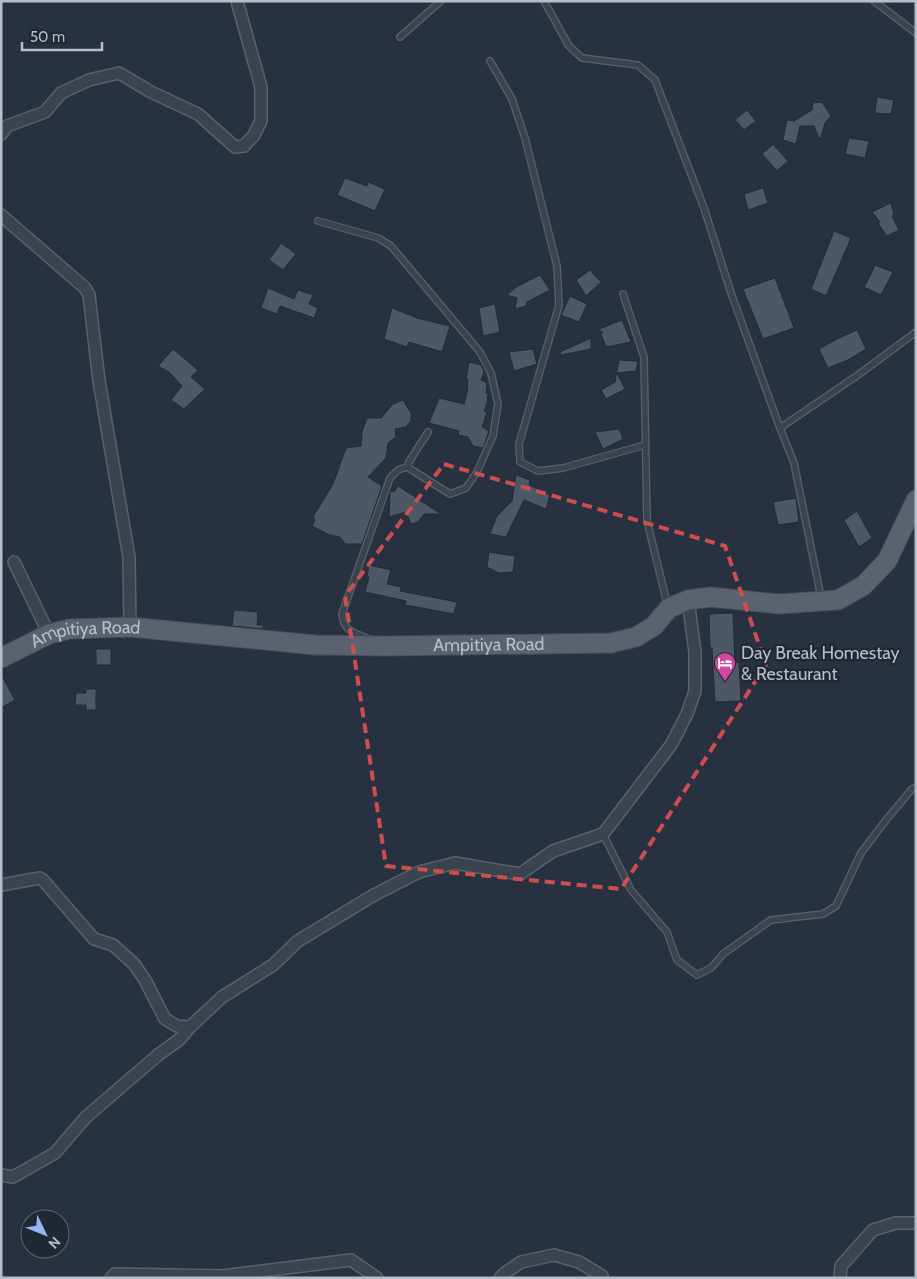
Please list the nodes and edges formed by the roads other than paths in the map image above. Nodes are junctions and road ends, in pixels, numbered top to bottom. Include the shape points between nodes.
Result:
1 (237, 1) edge
2 (441, 1) edge
3 (544, 1) edge
4 (874, 1) edge
5 (916, 33) edge
6 (400, 37) dead end
7 (490, 61) dead end
8 (1, 134) edge
9 (1, 215) edge
10 (318, 221) dead end
11 (623, 294) dead end
12 (916, 332) edge
13 (780, 428) junction
14 (428, 432) dead end
15 (645, 446) junction
16 (407, 467) junction
17 (916, 500) edge
18 (14, 562) dead end
19 (688, 600) junction
20 (822, 601) junction
21 (669, 608) junction
22 (130, 627) junction
23 (49, 634) junction
24 (387, 646) junction
25 (1, 658) edge
26 (916, 787) edge
27 (603, 834) junction
28 (1, 885) edge
29 (190, 1027) junction
30 (1, 1175) edge
31 (916, 1223) edge
32 (602, 1276) dead end
33 (223, 1277) edge
34 (111, 1278) edge
35 (377, 1278) edge
36 (500, 1278) edge
37 (840, 1278) edge

1 - 8 street via 261,87 261,121 244,146 236,148 198,114 119,73 89,80 61,93 45,112 7,126
2 - 6 lane
3 - 13 lane via 570,46 582,58 638,65 655,80 704,208
4 - 5 lane
7 - 15 lane via 512,99 525,138 557,266 559,305 519,444 520,462 538,471 563,468
9 - 22 street via 89,295 99,381 129,556
10 - 16 lane via 378,238 391,246 480,352 491,372 498,404 493,436 466,488 450,494
11 - 15 lane via 644,357
12 - 13 lane
13 - 20 lane via 794,463
14 - 16 lane
15 - 21 lane via 648,522
16 - 24 lane via 390,478 342,614 350,631
17 - 20 main road, Ampitiya Road via 888,561 863,586 838,600
18 - 23 street
19 - 20 main road, Ampitiya Road via 711,597 779,604
19 - 21 main road, Ampitiya Road
19 - 27 street via 695,652 695,691 687,714 670,746
21 - 24 main road, Ampitiya Road via 654,626 636,637 611,643
22 - 23 main road, Ampitiya Road via 69,628
22 - 24 main road, Ampitiya Road via 315,646
23 - 25 main road, Ampitiya Road
26 - 27 lane via 861,853 836,906 823,914 771,920 723,954 711,968 697,975 677,960 667,932 631,890
27 - 29 street via 553,851 520,874 455,863 419,872 298,941 273,965 222,997
28 - 29 street via 43,880 94,939 113,945 134,964 165,1019 177,1026
29 - 30 street via 180,1040 86,1117 55,1153 13,1177
31 - 37 street via 896,1223 873,1230 841,1266
32 - 36 street via 579,1262 554,1255 521,1262
33 - 34 street via 115,1274
33 - 35 street via 351,1260

